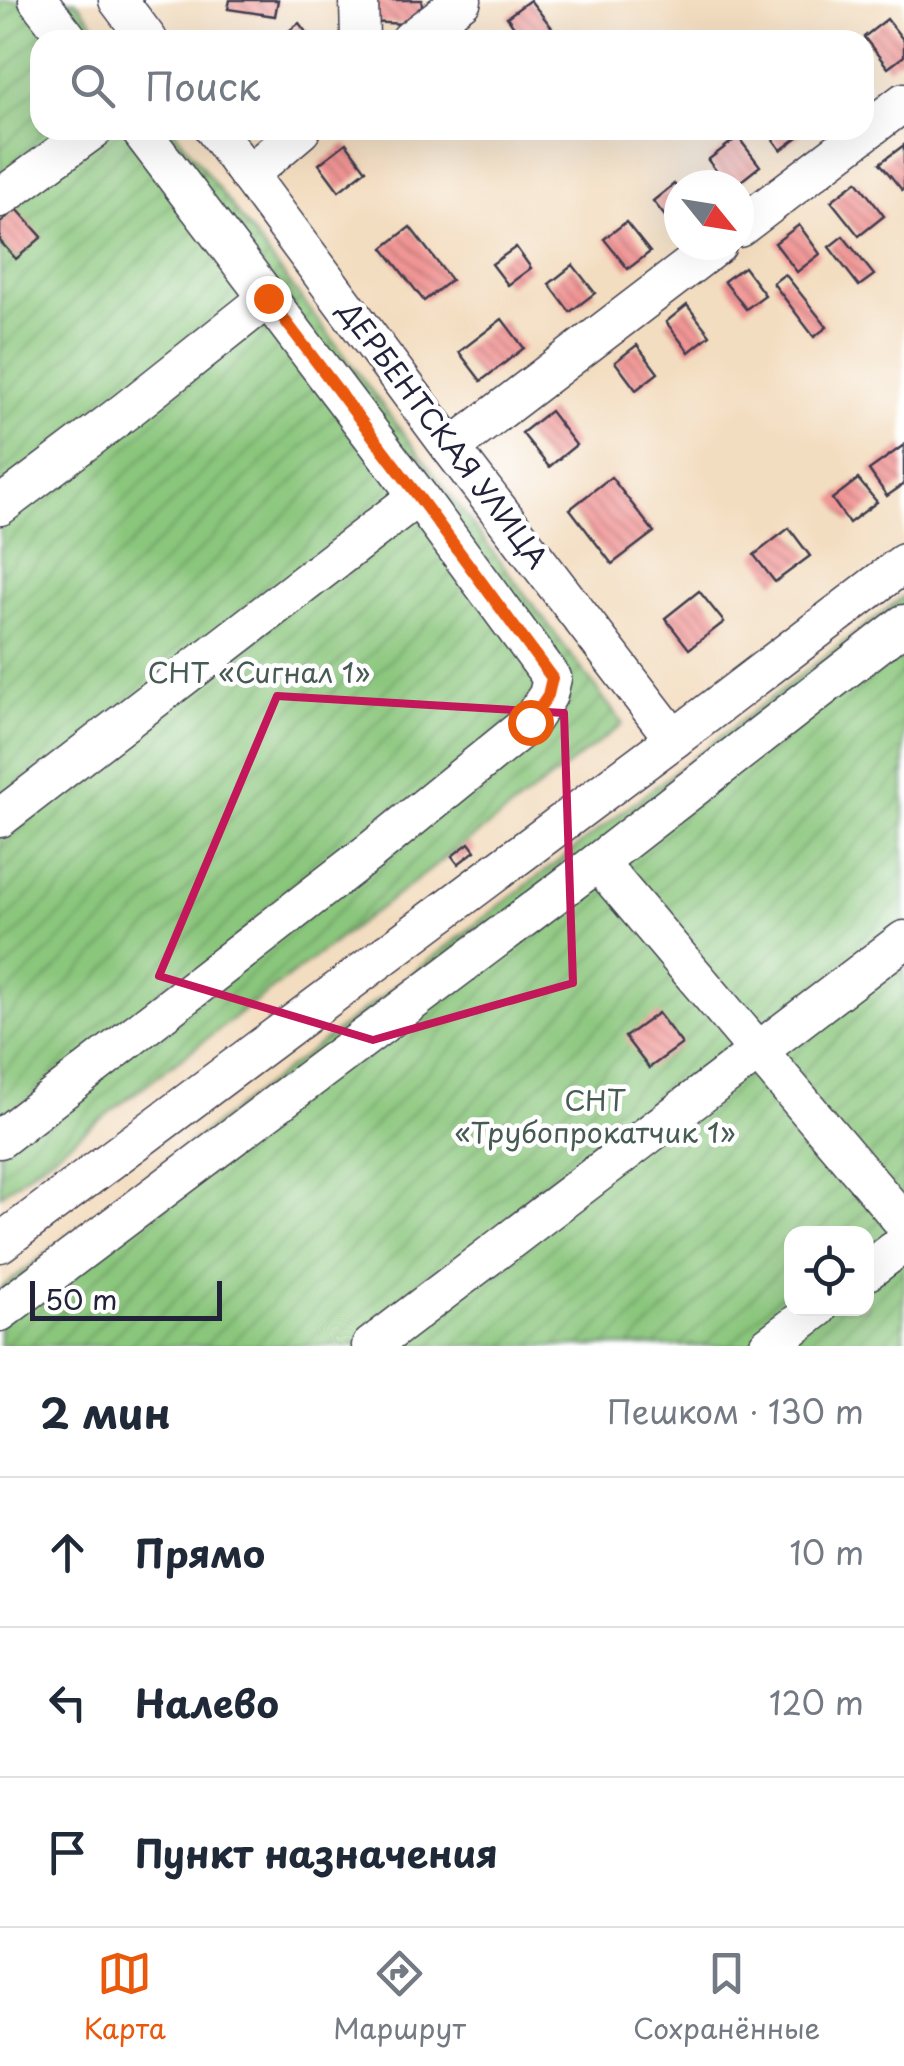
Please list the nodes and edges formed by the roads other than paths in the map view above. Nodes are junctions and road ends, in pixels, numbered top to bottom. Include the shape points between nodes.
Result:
1 (38, 0) edge
2 (118, 0) edge
3 (358, 0) edge
4 (462, 0) edge
5 (61, 30) edge
6 (140, 30) edge
7 (360, 30) edge
8 (423, 30) edge
9 (904, 102) edge
10 (874, 125) edge
11 (79, 140) edge
12 (148, 140) edge
13 (221, 140) edge
14 (289, 140) edge
15 (854, 140) edge
16 (248, 176) junction
17 (0, 198) edge
18 (754, 217) edge
19 (697, 260) edge
20 (268, 298) junction
21 (451, 448) junction
22 (418, 496) junction
23 (0, 506) edge
24 (904, 563) edge
25 (904, 624) edge
26 (674, 739) junction
27 (0, 818) edge
28 (598, 862) junction
29 (904, 940) edge
30 (758, 1051) junction
31 (0, 1139) edge
32 (904, 1222) edge
33 (0, 1243) edge
34 (904, 1243) edge
35 (874, 1266) edge
36 (0, 1312) edge
37 (807, 1316) edge
38 (371, 1346) edge
39 (768, 1346) edge

1 - 5 street
2 - 6 street
3 - 7 street
4 - 8 street
9 - 10 street
11 - 17 street
12 - 20 street
13 - 16 street, ДЕРБЕНТСКАЯ УЛИЦА
14 - 16 street
15 - 18 street
16 - 21 street, ДЕРБЕНТСКАЯ УЛИЦА
19 - 21 street
20 - 22 street
20 - 23 street
21 - 26 street, ДЕРБЕНТСКАЯ УЛИЦА
22 - 27 street
22 - 31 street via 552,678 548,695 530,722
24 - 26 street
25 - 28 street
26 - 33 street
28 - 30 street
28 - 36 street
29 - 30 street
30 - 32 street
30 - 38 street
34 - 35 street
37 - 39 street

